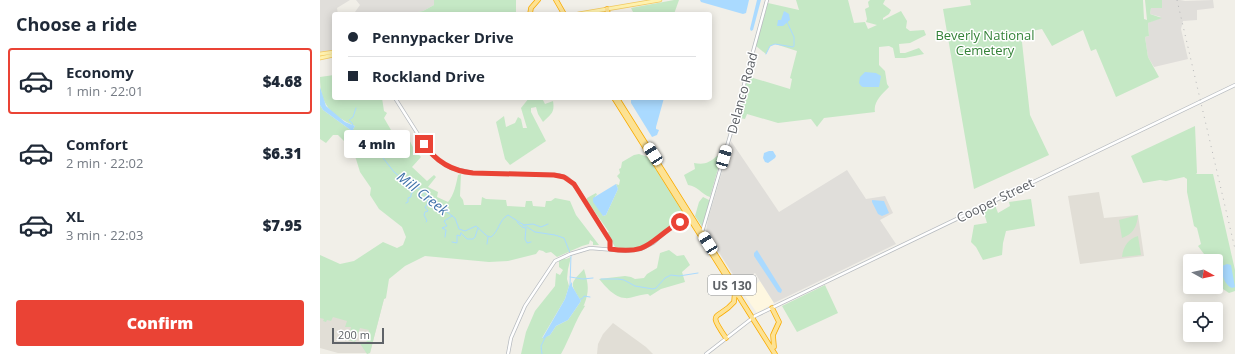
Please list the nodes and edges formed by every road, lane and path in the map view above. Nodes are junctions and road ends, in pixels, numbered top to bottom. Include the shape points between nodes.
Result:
1 (538, 0) edge
2 (555, 0) edge
3 (660, 0) edge
4 (767, 0) edge
5 (607, 9) junction
6 (531, 12) edge
7 (562, 12) edge
8 (590, 12) edge
9 (608, 12) edge
10 (332, 52) edge
11 (320, 54) edge
12 (332, 55) edge
13 (320, 58) edge
14 (1235, 85) edge
15 (396, 100) edge
16 (615, 100) edge
17 (618, 100) edge
18 (689, 216) junction
19 (702, 233) junction
20 (610, 249) junction
21 (735, 291) junction
22 (772, 308) junction
23 (754, 317) junction
24 (726, 338) junction
25 (774, 347) junction
26 (508, 354) edge
27 (706, 354) edge
28 (775, 354) edge
29 (778, 354) edge

1 - 6 highway
2 - 7 highway
3 - 5 main road
4 - 19 street, Delanco Road
5 - 8 main road
5 - 9 highway
10 - 11 main road
12 - 13 main road
14 - 22 street, Cooper Street
15 - 20 street via 426,147 438,160 452,168 473,173 554,175 569,180 610,241
16 - 18 highway, US 130
17 - 18 highway, US 130
18 - 19 highway, US 130
18 - 20 street via 644,248 630,251
18 - 21 highway, US 130
19 - 23 highway, US 130
20 - 26 street via 590,248 552,263 527,303 510,341
21 - 23 highway, US 130
21 - 24 highway via 734,302 715,319
22 - 23 street, Cooper Street
22 - 25 highway via 779,322 773,336
23 - 24 street, Cooper Street
23 - 25 highway, US 130
23 - 28 highway, US 130
24 - 27 street, Cooper Street
25 - 29 highway, US 130

